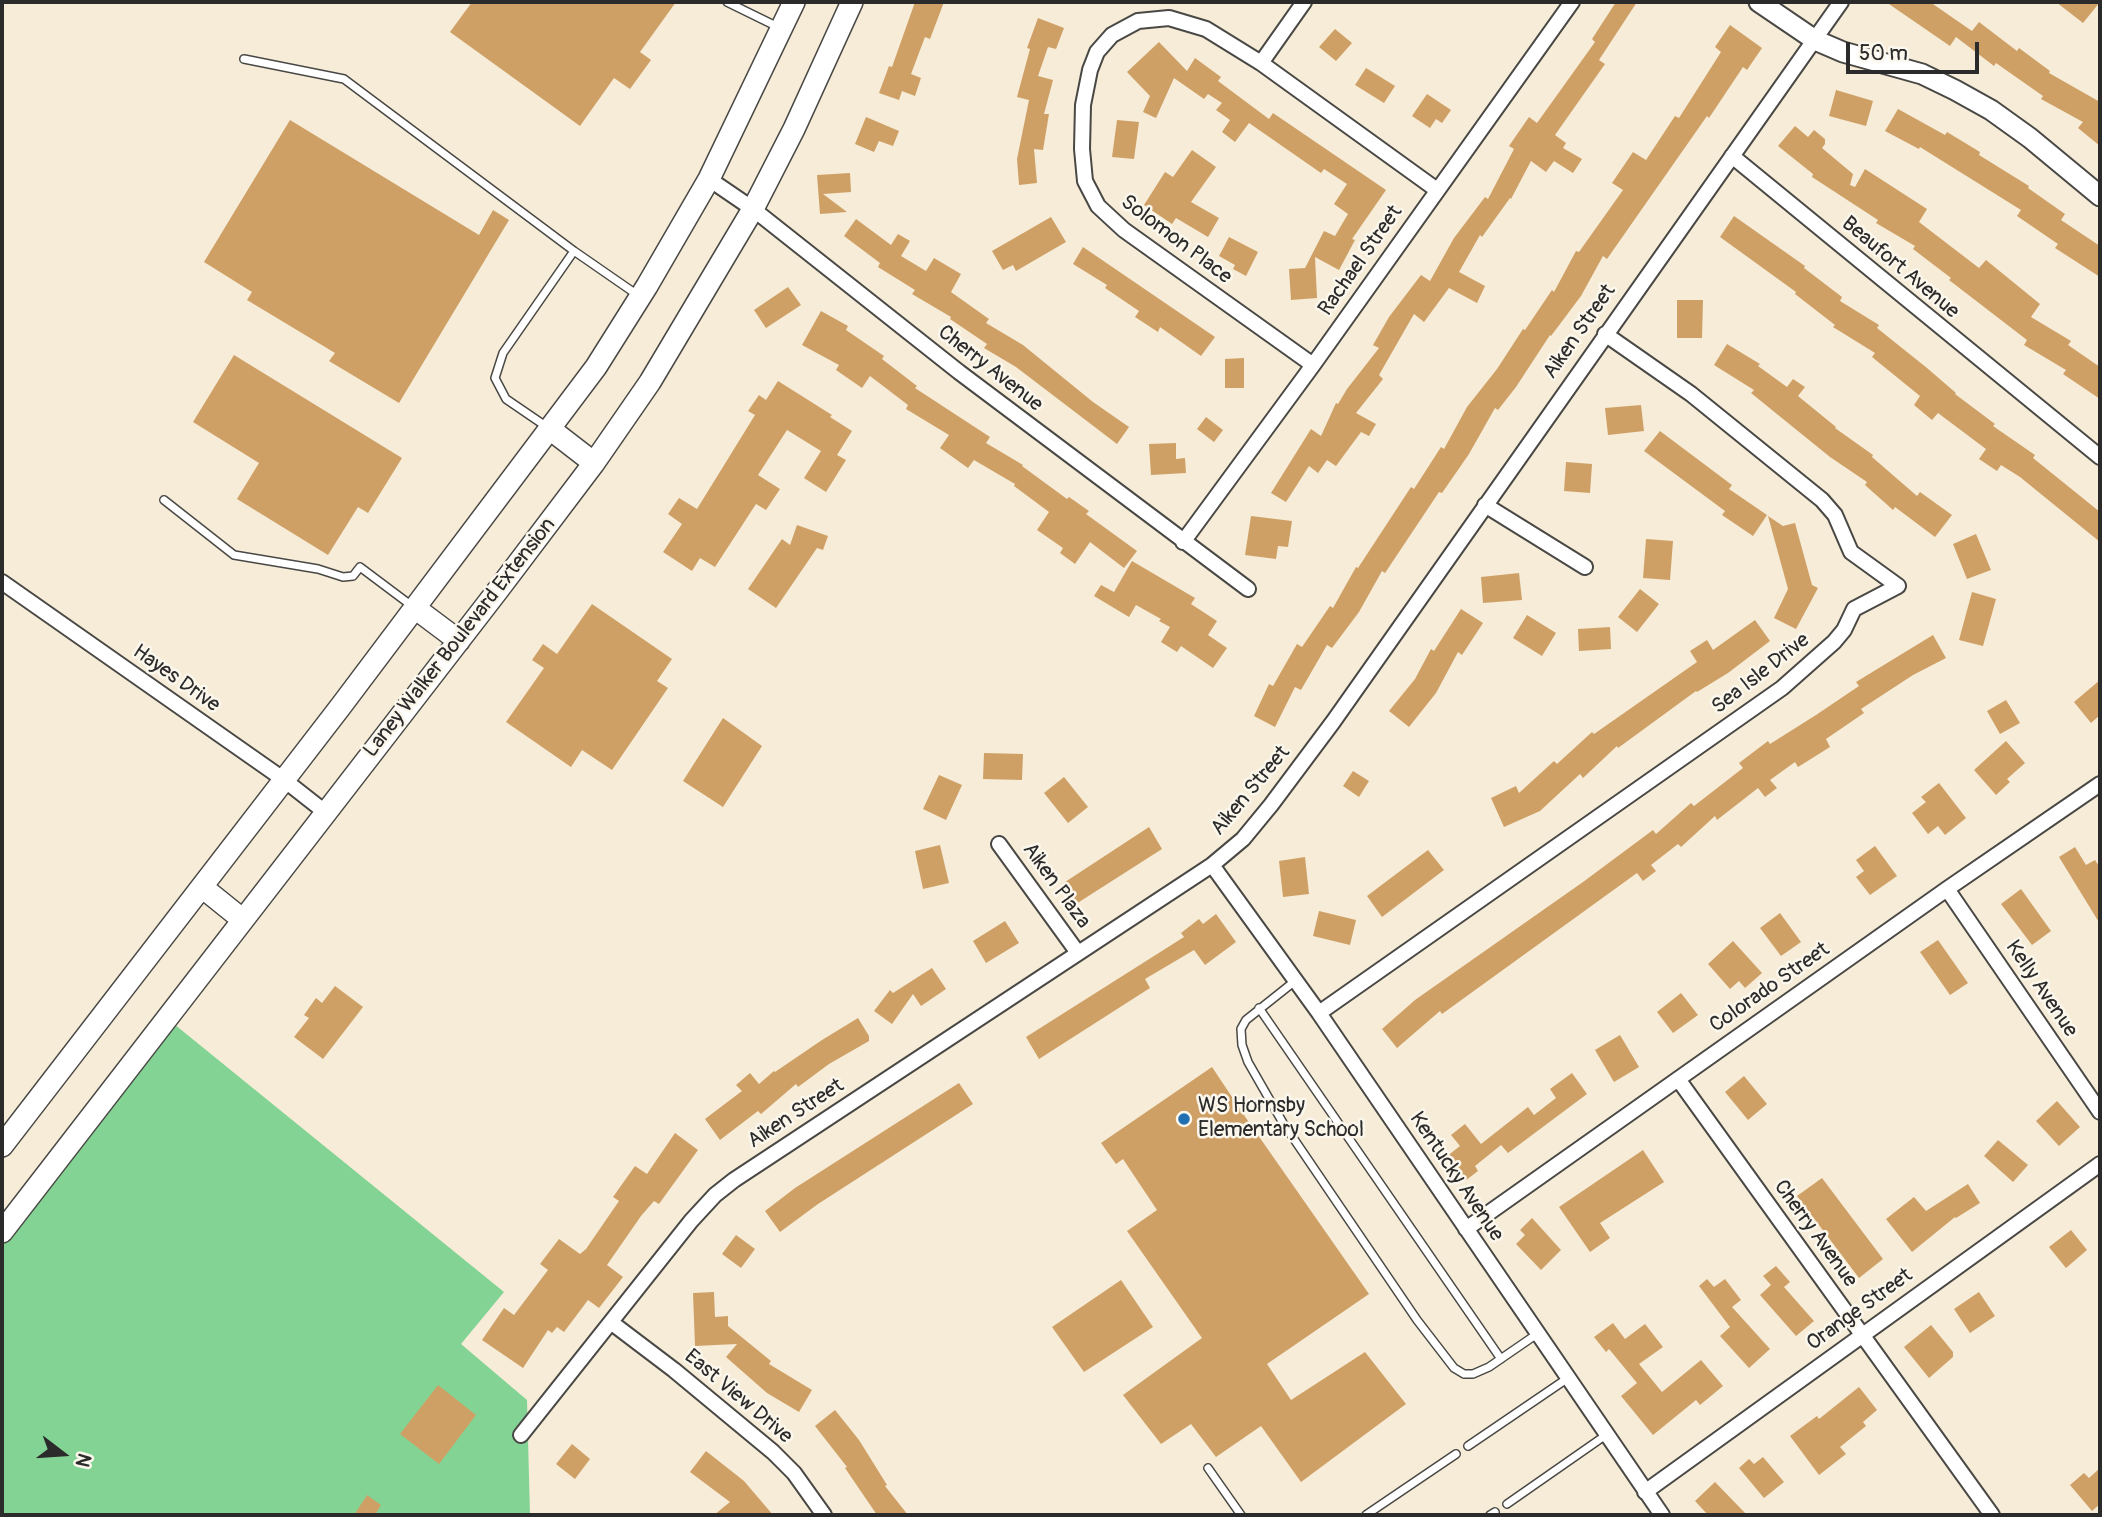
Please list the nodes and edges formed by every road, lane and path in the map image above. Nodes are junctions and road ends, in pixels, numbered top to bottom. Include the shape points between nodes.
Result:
1 (727, 2) edge
2 (794, 2) edge
3 (852, 2) edge
4 (1304, 2) edge
5 (1572, 2) edge
6 (1759, 2) edge
7 (1841, 2) edge
8 (782, 29) junction
9 (1815, 40) junction
10 (244, 59) dead end
11 (1261, 64) junction
12 (1731, 156) junction
13 (709, 179) junction
14 (1437, 190) junction
15 (2100, 196) edge
16 (753, 209) junction
17 (574, 251) junction
18 (640, 297) junction
19 (1605, 334) junction
20 (1313, 365) junction
21 (550, 429) junction
22 (2100, 457) edge
23 (594, 463) junction
24 (164, 500) dead end
25 (1485, 505) junction
26 (1183, 542) junction
27 (1585, 568) dead end
28 (2, 582) edge
29 (1248, 589) dead end
30 (415, 608) junction
31 (459, 641) junction
32 (283, 779) junction
33 (2099, 788) edge
34 (325, 812) junction
35 (999, 844) dead end
36 (1212, 865) junction
37 (202, 887) junction
38 (1947, 889) junction
39 (243, 920) junction
40 (1078, 953) junction
41 (1295, 981) junction
42 (1259, 1008) junction
43 (1319, 1013) junction
44 (1678, 1080) junction
45 (2100, 1112) edge
46 (2, 1146) edge
47 (2100, 1164) edge
48 (1466, 1229) junction
49 (2, 1232) edge
50 (612, 1323) junction
51 (1537, 1334) junction
52 (1861, 1335) junction
53 (1501, 1359) junction
54 (1568, 1378) junction
55 (522, 1435) dead end
56 (1606, 1435) junction
57 (1468, 1446) dead end
58 (1456, 1454) dead end
59 (1208, 1468) dead end
60 (1645, 1492) junction
61 (1507, 1504) dead end
62 (824, 1515) edge
63 (1241, 1515) edge
64 (1366, 1515) edge
65 (1662, 1515) edge
66 (1992, 1515) edge

1 - 8 lane
2 - 8 main road
3 - 16 main road, Laney Walker Boulevard Extension
4 - 11 street
5 - 14 street, Rachael Street
6 - 9 street
7 - 9 street, Aiken Street
8 - 13 main road
9 - 12 street, Aiken Street
9 - 15 street via 1922,74 1955,90 2030,138
10 - 17 lane via 344,79
11 - 14 street, Solomon Place
11 - 20 street, Solomon Place via 1206,29 1170,18 1138,21 1112,35 1097,52 1083,105 1084,181 1098,206 1124,230
12 - 19 street, Aiken Street
12 - 22 street, Beaufort Avenue
13 - 16 street, Cherry Avenue
13 - 18 main road
14 - 20 street, Rachael Street
16 - 23 main road, Laney Walker Boulevard Extension via 650,382
16 - 26 street, Cherry Avenue
17 - 18 lane
17 - 21 lane via 503,353 495,378 506,399
18 - 21 main road
19 - 25 street, Aiken Street
19 - 43 street, Sea Isle Drive via 1690,394 1822,500 1835,515 1851,552 1898,586 1854,609 1834,642 1782,688
20 - 26 street, Rachael Street
21 - 23 main road
21 - 30 main road
23 - 31 main road, Laney Walker Boulevard Extension
24 - 30 lane via 234,555 343,577 353,576 360,567
25 - 27 street
25 - 36 street, Aiken Street via 1272,805 1243,839
26 - 29 street, Cherry Avenue
28 - 32 street, Hayes Drive
30 - 31 main road
30 - 32 main road
31 - 34 main road, Laney Walker Boulevard Extension
32 - 34 street, Hayes Drive
32 - 37 main road
33 - 38 street, Colorado Street
34 - 39 main road, Laney Walker Boulevard Extension
35 - 40 street, Aiken Plaza
36 - 40 street, Aiken Street
36 - 41 street, Kentucky Avenue
37 - 39 main road
37 - 46 main road
38 - 44 street, Colorado Street
38 - 45 street, Kelly Avenue
39 - 49 main road, Laney Walker Boulevard Extension
40 - 50 street, Aiken Street via 724,1188 691,1221
41 - 42 lane
41 - 43 street, Kentucky Avenue
42 - 53 lane
42 - 53 lane via 1241,1029 1248,1062 1283,1123 1417,1320 1454,1368 1464,1374
43 - 48 street, Kentucky Avenue
44 - 48 street, Colorado Street
44 - 52 street, Cherry Avenue
47 - 52 street, Orange Street
48 - 51 street, Kentucky Avenue
50 - 55 street, Aiken Street
50 - 62 street, East View Drive via 773,1452
51 - 53 lane
51 - 54 street, Kentucky Avenue
52 - 60 street, Orange Street
52 - 66 street, Cherry Avenue
54 - 56 street, Kentucky Avenue
54 - 57 lane
56 - 60 street, Kentucky Avenue
56 - 61 lane
58 - 64 lane
59 - 63 lane
60 - 65 street, Kentucky Avenue

